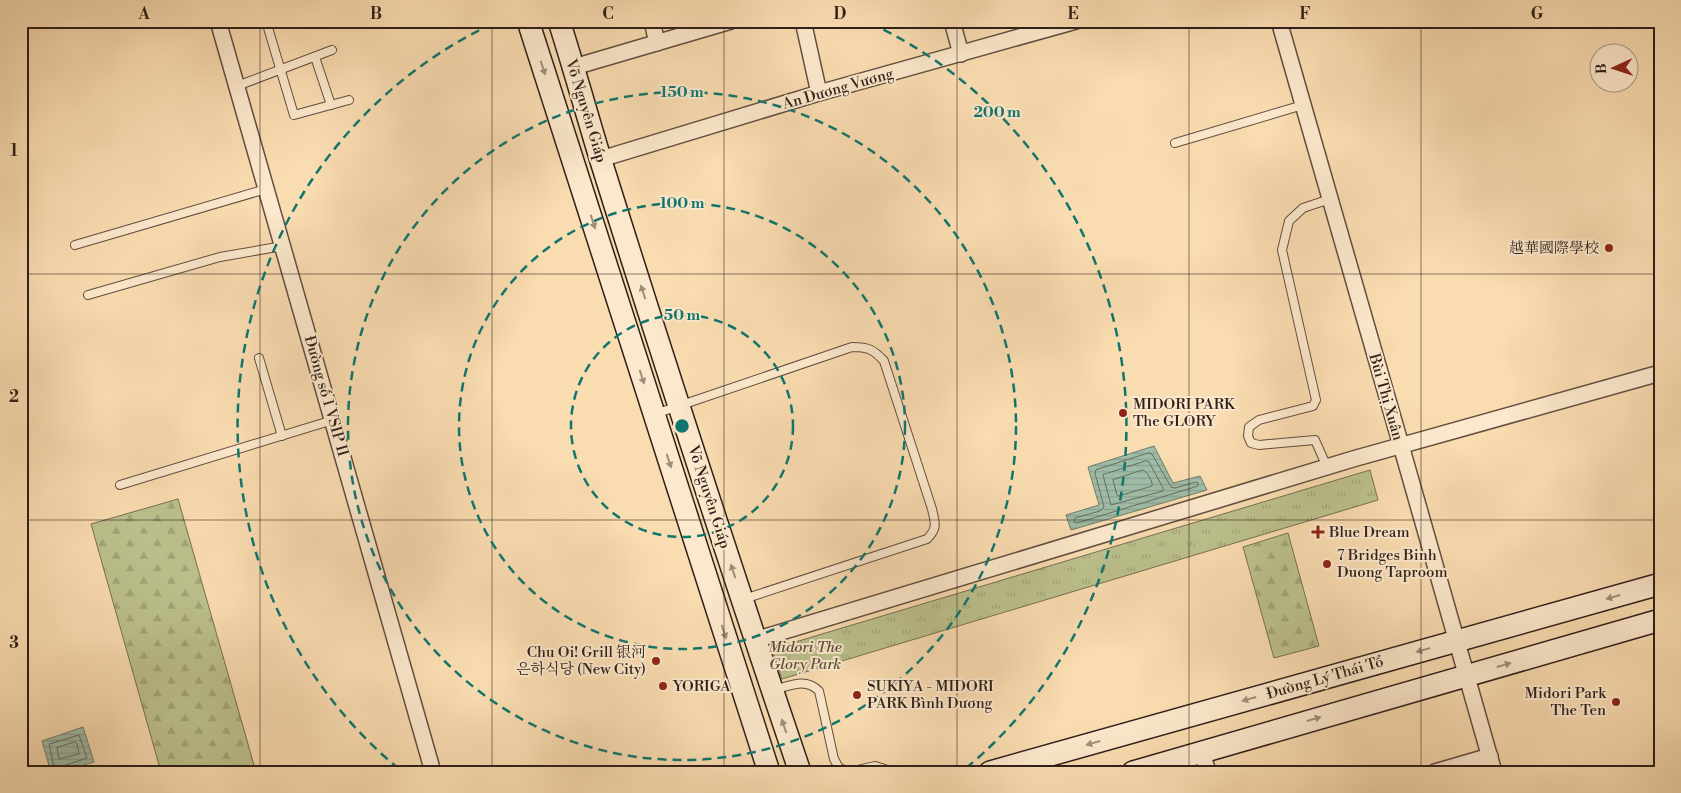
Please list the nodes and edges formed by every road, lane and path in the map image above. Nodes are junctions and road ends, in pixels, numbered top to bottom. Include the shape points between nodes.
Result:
1 (218, 21) edge
2 (266, 21) edge
3 (528, 21) edge
4 (558, 21) edge
5 (652, 21) edge
6 (804, 21) edge
7 (952, 21) edge
8 (1076, 21) edge
9 (1279, 21) edge
10 (727, 22) edge
11 (657, 43) junction
12 (332, 50) dead end
13 (961, 54) junction
14 (315, 56) junction
15 (574, 67) junction
16 (281, 69) junction
17 (237, 86) junction
18 (819, 93) junction
19 (349, 100) dead end
20 (330, 105) junction
21 (1303, 105) junction
22 (1176, 143) dead end
23 (600, 159) junction
24 (266, 189) junction
25 (1330, 199) junction
26 (75, 245) dead end
27 (283, 246) junction
28 (88, 295) dead end
29 (259, 358) dead end
30 (1660, 373) edge
31 (680, 406) junction
32 (654, 414) junction
33 (332, 420) junction
34 (282, 436) junction
35 (1400, 446) junction
36 (1327, 467) junction
37 (120, 485) dead end
38 (1660, 584) edge
39 (742, 599) junction
40 (1660, 620) edge
41 (755, 640) junction
42 (1458, 640) junction
43 (1467, 675) junction
44 (772, 691) junction
45 (1490, 756) junction
46 (1205, 762) edge
47 (433, 772) edge
48 (769, 772) edge
49 (800, 772) edge
50 (849, 772) edge
51 (886, 772) edge
52 (990, 772) edge
53 (1133, 772) edge
54 (1435, 772) edge
55 (1494, 772) edge

1 - 17 street, Đường số 1 VSIP II
2 - 16 lane
3 -> 32 main road, Võ Nguyên Giáp
4 - 15 main road, Võ Nguyên Giáp
5 - 11 street
6 - 18 street
7 - 13 street
8 - 13 street, An Dương Vương
9 - 21 street, Bùi Thị Xuân
10 - 11 street
11 - 15 street
12 - 14 lane
13 - 18 street, An Dương Vương
14 - 16 lane
14 - 20 lane
15 - 23 main road, Võ Nguyên Giáp
16 - 17 lane
16 - 20 lane via 294,115
17 - 24 street, Đường số 1 VSIP II
18 - 23 street, An Dương Vương
19 - 20 lane
21 - 22 lane
21 - 25 street, Bùi Thị Xuân
31 -> 23 main road, Võ Nguyên Giáp
24 - 26 lane
24 - 27 street, Đường số 1 VSIP II
25 - 35 street, Bùi Thị Xuân
25 - 36 lane via 1303,208 1289,221 1282,250 1316,400 1314,406 1259,420 1249,427 1248,436 1251,443 1259,444 1316,440
27 - 28 lane via 220,257
27 - 33 street, Đường số 1 VSIP II
29 - 34 lane
30 - 35 street
31 - 32 lane
39 -> 31 main road, Võ Nguyên Giáp
31 - 39 lane via 852,347 875,351 884,362 932,509 934,532 927,539
32 -> 48 main road, Võ Nguyên Giáp
33 - 34 lane
33 - 47 street, Đường số 1 VSIP II
34 - 37 lane
35 - 36 street
35 - 42 street, Bùi Thị Xuân
36 - 41 street
38 -> 42 main road, Đường Lý Thái Tổ
39 - 41 main road, Võ Nguyên Giáp
43 -> 40 main road
41 - 44 main road, Võ Nguyên Giáp
42 - 43 street, Bùi Thị Xuân
42 -> 52 main road, Đường Lý Thái Tổ
43 - 45 street, Bùi Thị Xuân
46 -> 43 main road
49 -> 44 main road, Võ Nguyên Giáp
44 - 50 lane via 805,682 819,691 834,759 838,768
45 - 54 street
45 - 55 street, Bùi Thị Xuân
46 - 53 main road
50 - 51 lane via 875,766

